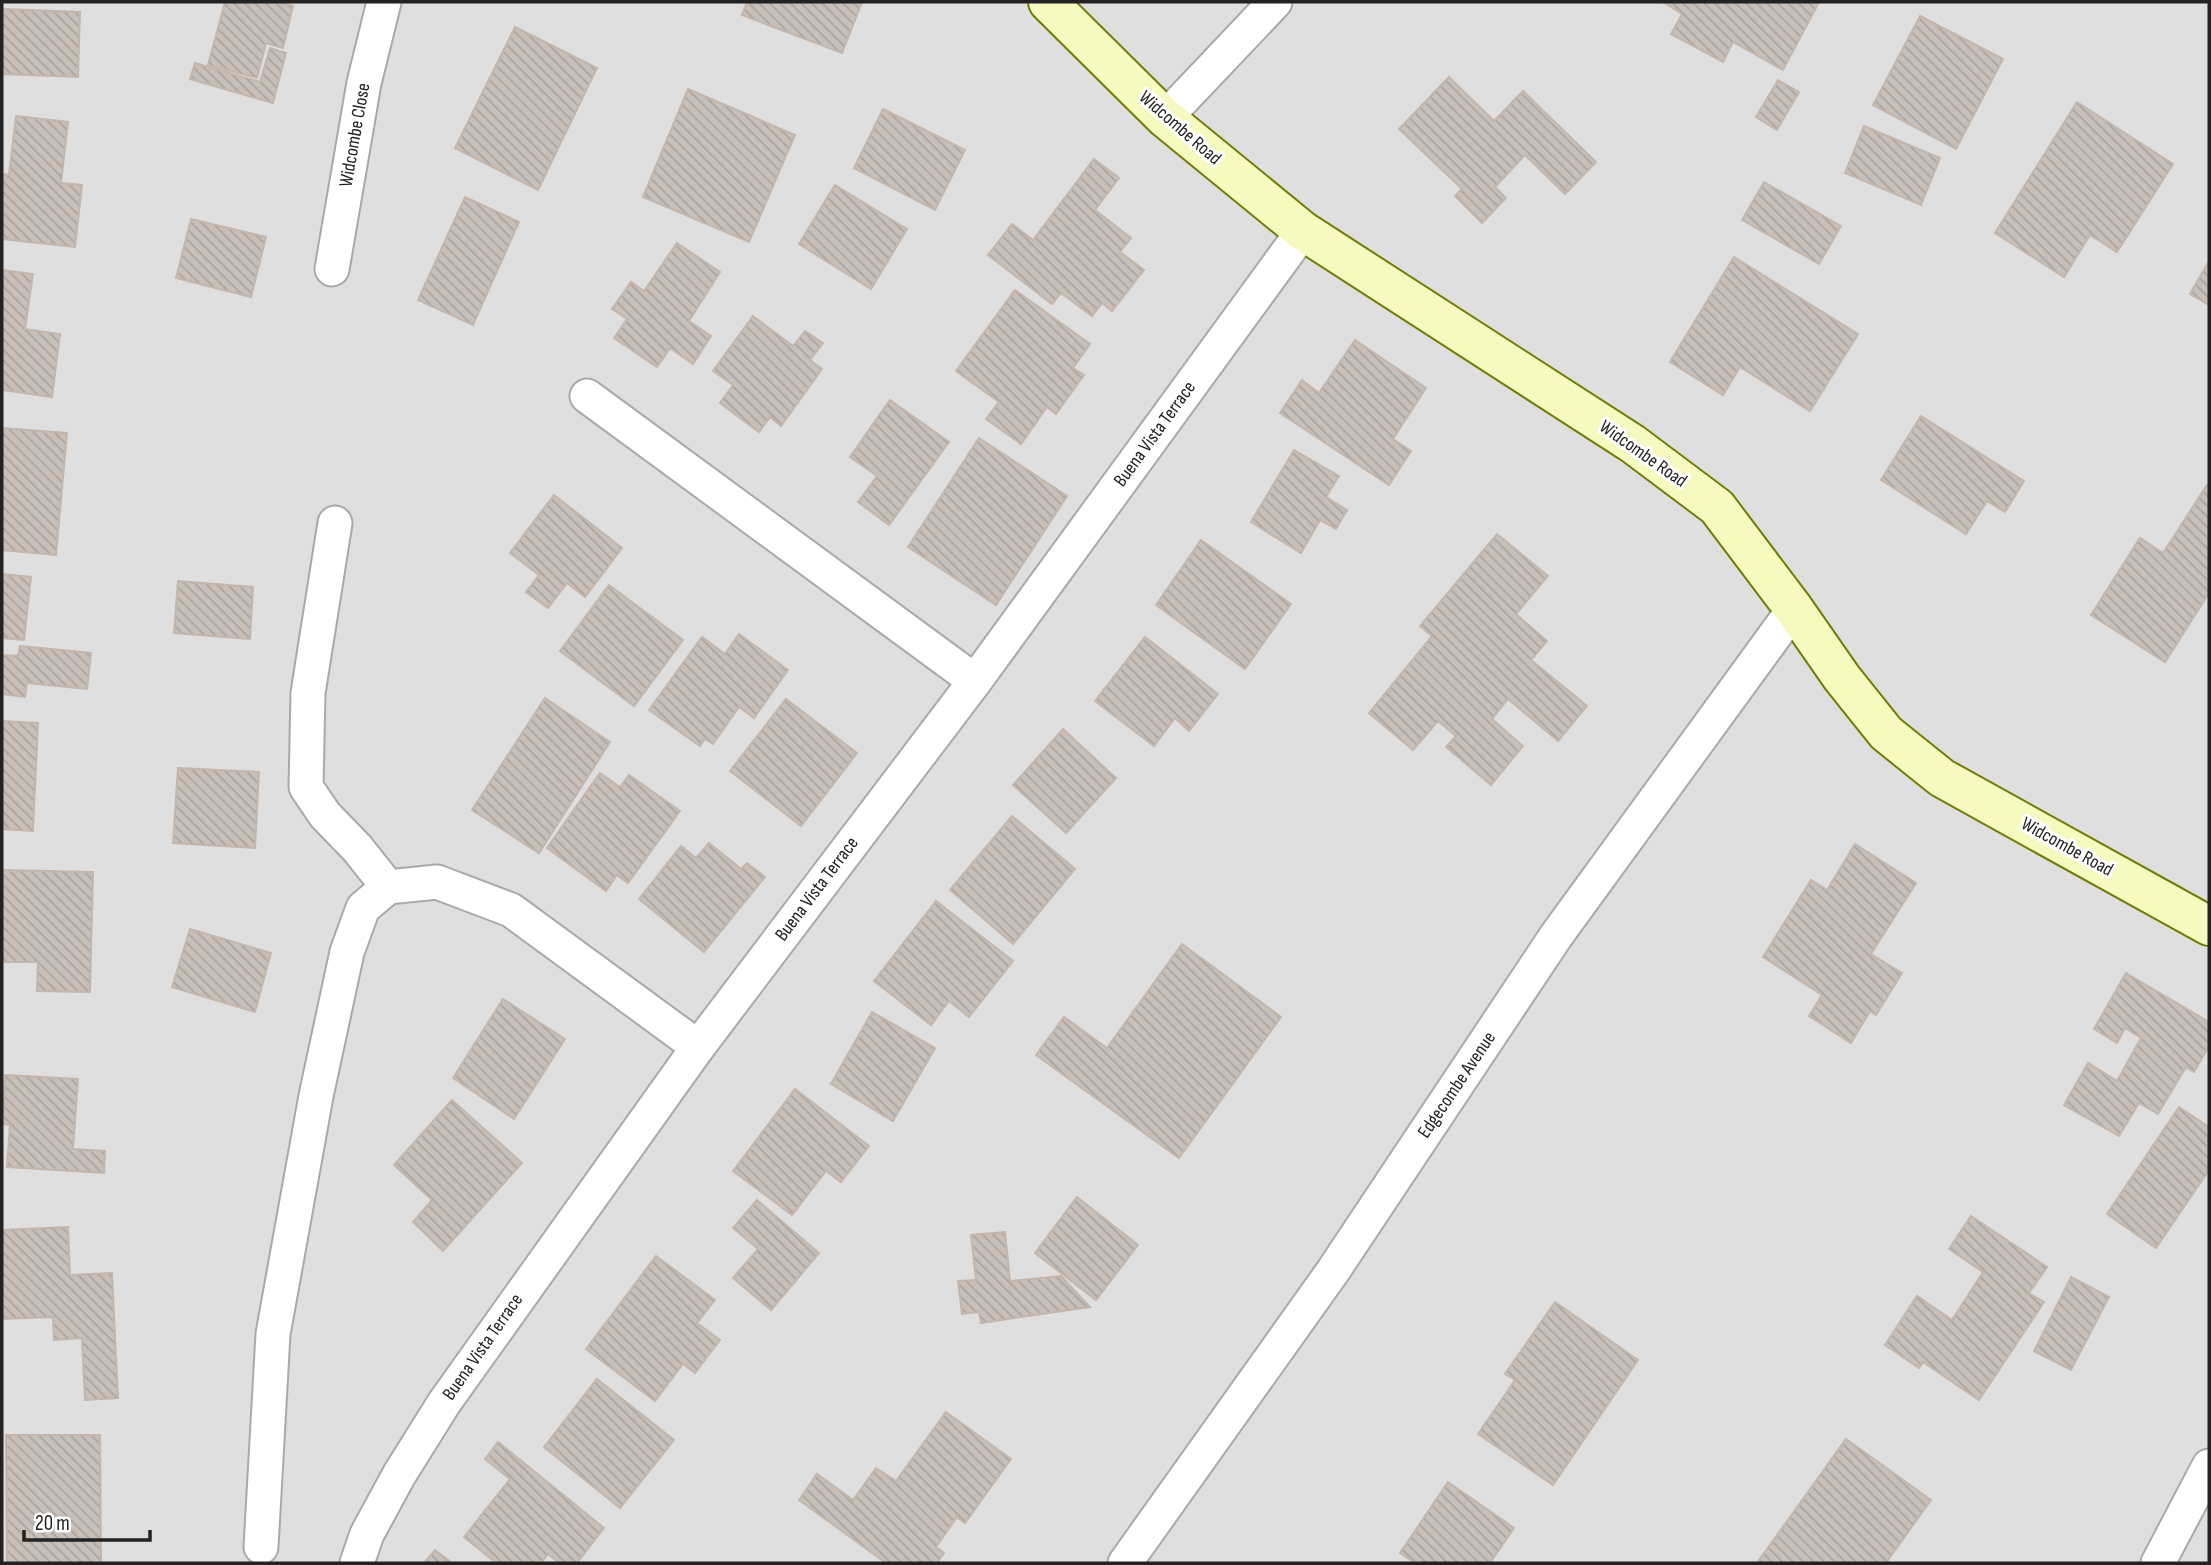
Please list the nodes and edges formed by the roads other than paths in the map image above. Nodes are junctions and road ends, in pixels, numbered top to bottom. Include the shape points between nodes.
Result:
1 (384, 2) edge
2 (1048, 2) edge
3 (1275, 2) edge
4 (1165, 118) junction
5 (1303, 231) junction
6 (332, 269) dead end
7 (587, 396) dead end
8 (335, 523) dead end
9 (1794, 609) junction
10 (975, 681) junction
11 (388, 887) junction
12 (2209, 926) edge
13 (698, 1047) junction
14 (2209, 1466) edge
15 (261, 1548) dead end
16 (357, 1563) edge
17 (1125, 1563) edge
18 (2158, 1563) edge

1 - 6 street, Widcombe Close via 363,83
2 - 4 street, Widcombe Road
3 - 4 street
4 - 5 street, Widcombe Road
5 - 9 street, Widcombe Road via 1633,444 1717,507
5 - 10 street, Buena Vista Terrace
7 - 10 street
8 - 11 street via 307,693 306,787 325,816
9 - 12 street, Widcombe Road via 1886,733 1942,778
9 - 17 street, Edgecombe Avenue via 1556,936 1334,1271
10 - 13 street, Buena Vista Terrace
11 - 13 street via 437,882 511,909
11 - 15 street via 363,908 347,952 316,1096 273,1334
13 - 16 street, Buena Vista Terrace via 443,1403 367,1534
14 - 18 street

